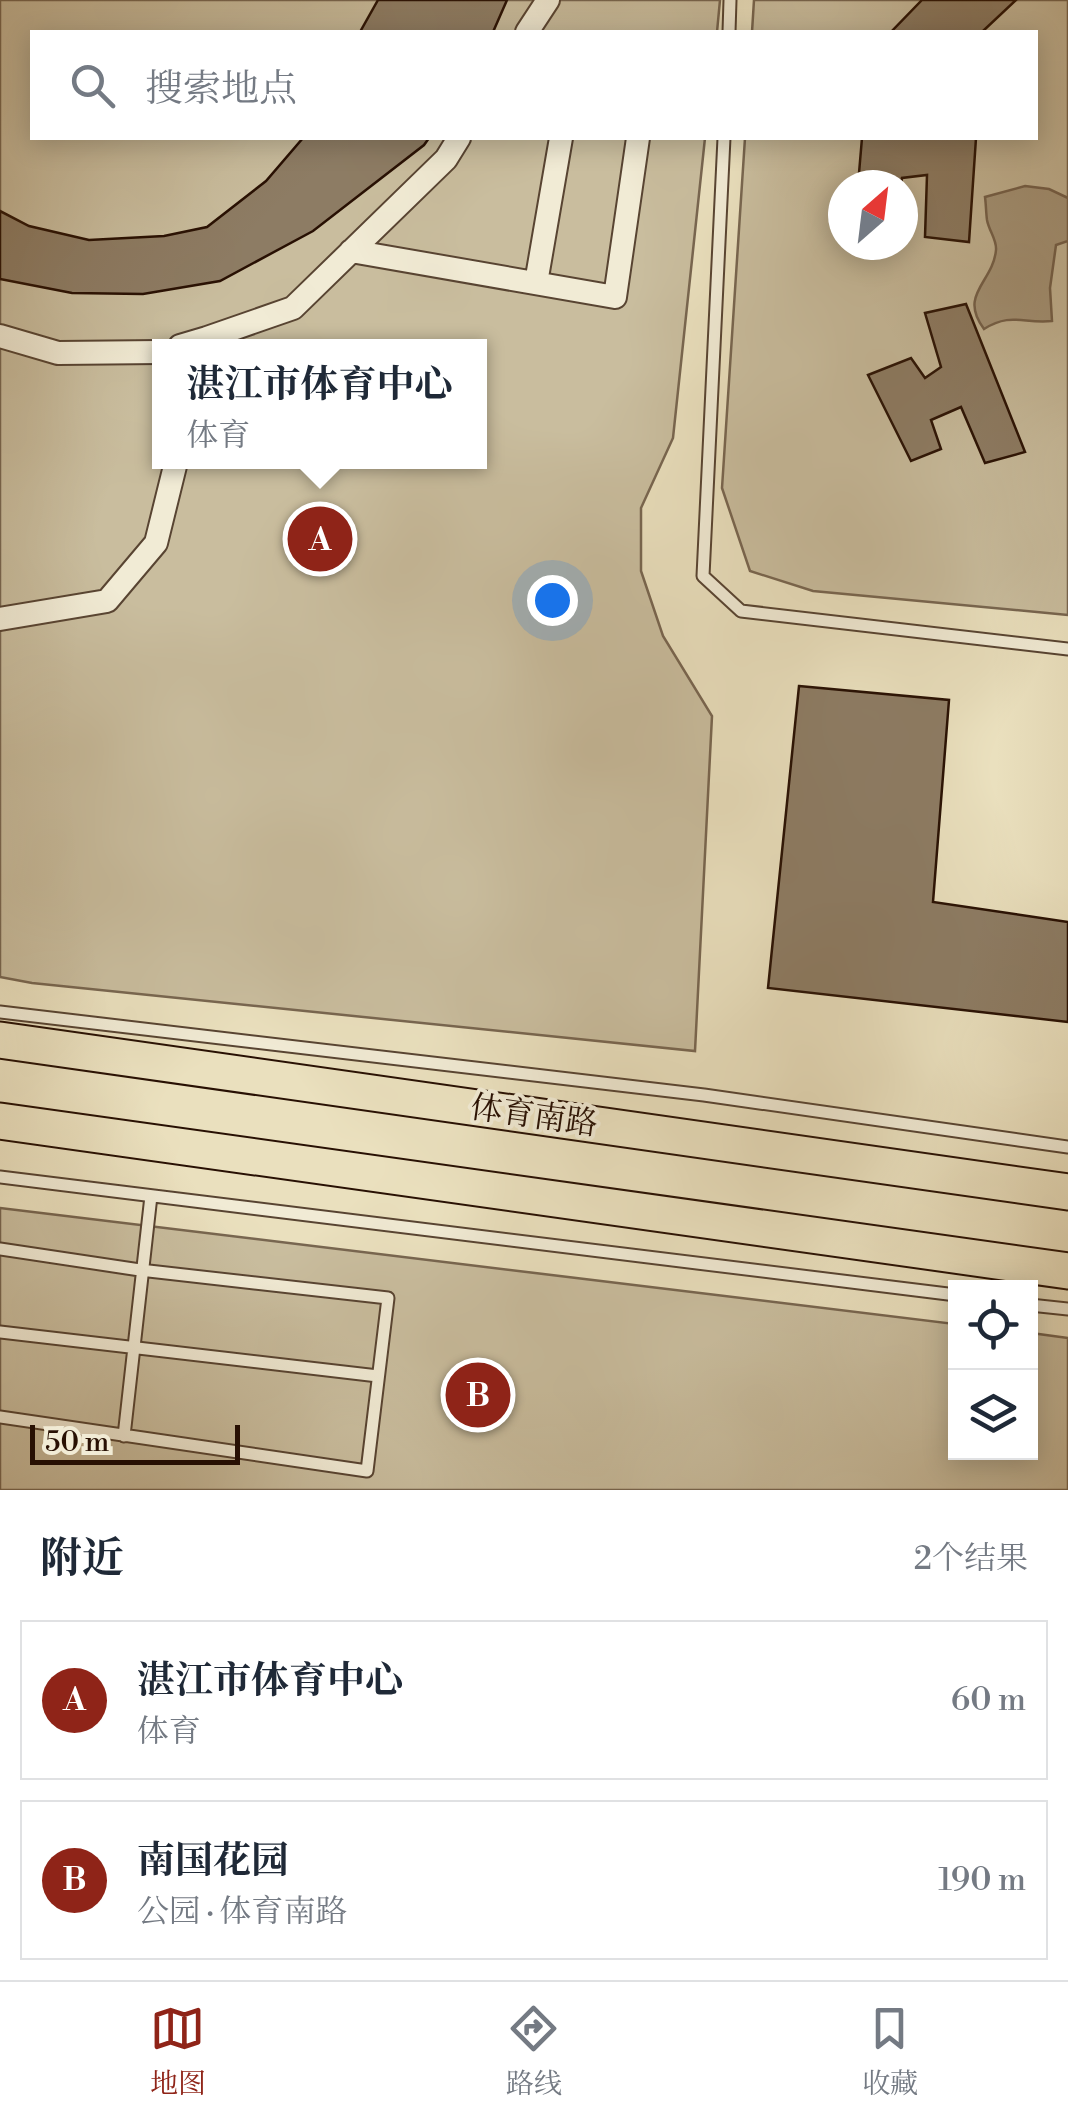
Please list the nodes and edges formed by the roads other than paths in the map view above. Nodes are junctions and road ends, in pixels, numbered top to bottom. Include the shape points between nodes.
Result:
1 (548, 0) edge
2 (730, 0) edge
3 (528, 30) edge
4 (729, 30) edge
5 (459, 140) edge
6 (561, 140) edge
7 (638, 140) edge
8 (724, 140) edge
9 (352, 251) junction
10 (536, 284) junction
11 (0, 336) edge
12 (214, 339) edge
13 (152, 352) edge
14 (174, 469) edge
15 (0, 620) edge
16 (1068, 649) edge
17 (0, 1012) edge
18 (0, 1040) edge
19 (0, 1121) edge
20 (1068, 1147) edge
21 (0, 1177) edge
22 (1068, 1192) edge
23 (151, 1196) junction
24 (0, 1249) edge
25 (140, 1270) junction
26 (1068, 1272) edge
27 (948, 1294) edge
28 (1038, 1305) edge
29 (1068, 1309) edge
30 (0, 1332) edge
31 (134, 1347) junction
32 (378, 1376) junction
33 (0, 1418) edge
34 (124, 1436) junction

1 - 3 street
2 - 4 lane
5 - 9 street
6 - 10 street
7 - 10 street via 616,298
8 - 16 lane via 703,576 740,612
9 - 10 street
9 - 12 street via 293,308
11 - 13 street via 58,353
14 - 15 street via 156,542 107,601
17 - 20 lane via 704,1095
18 - 22 main road, 体育南路
19 - 26 main road
21 - 23 lane
23 - 25 lane
23 - 27 lane
24 - 25 lane
25 - 31 lane
25 - 32 lane via 388,1298
28 - 29 lane
30 - 31 lane
31 - 32 lane
31 - 34 lane
32 - 34 lane via 366,1470
33 - 34 lane

